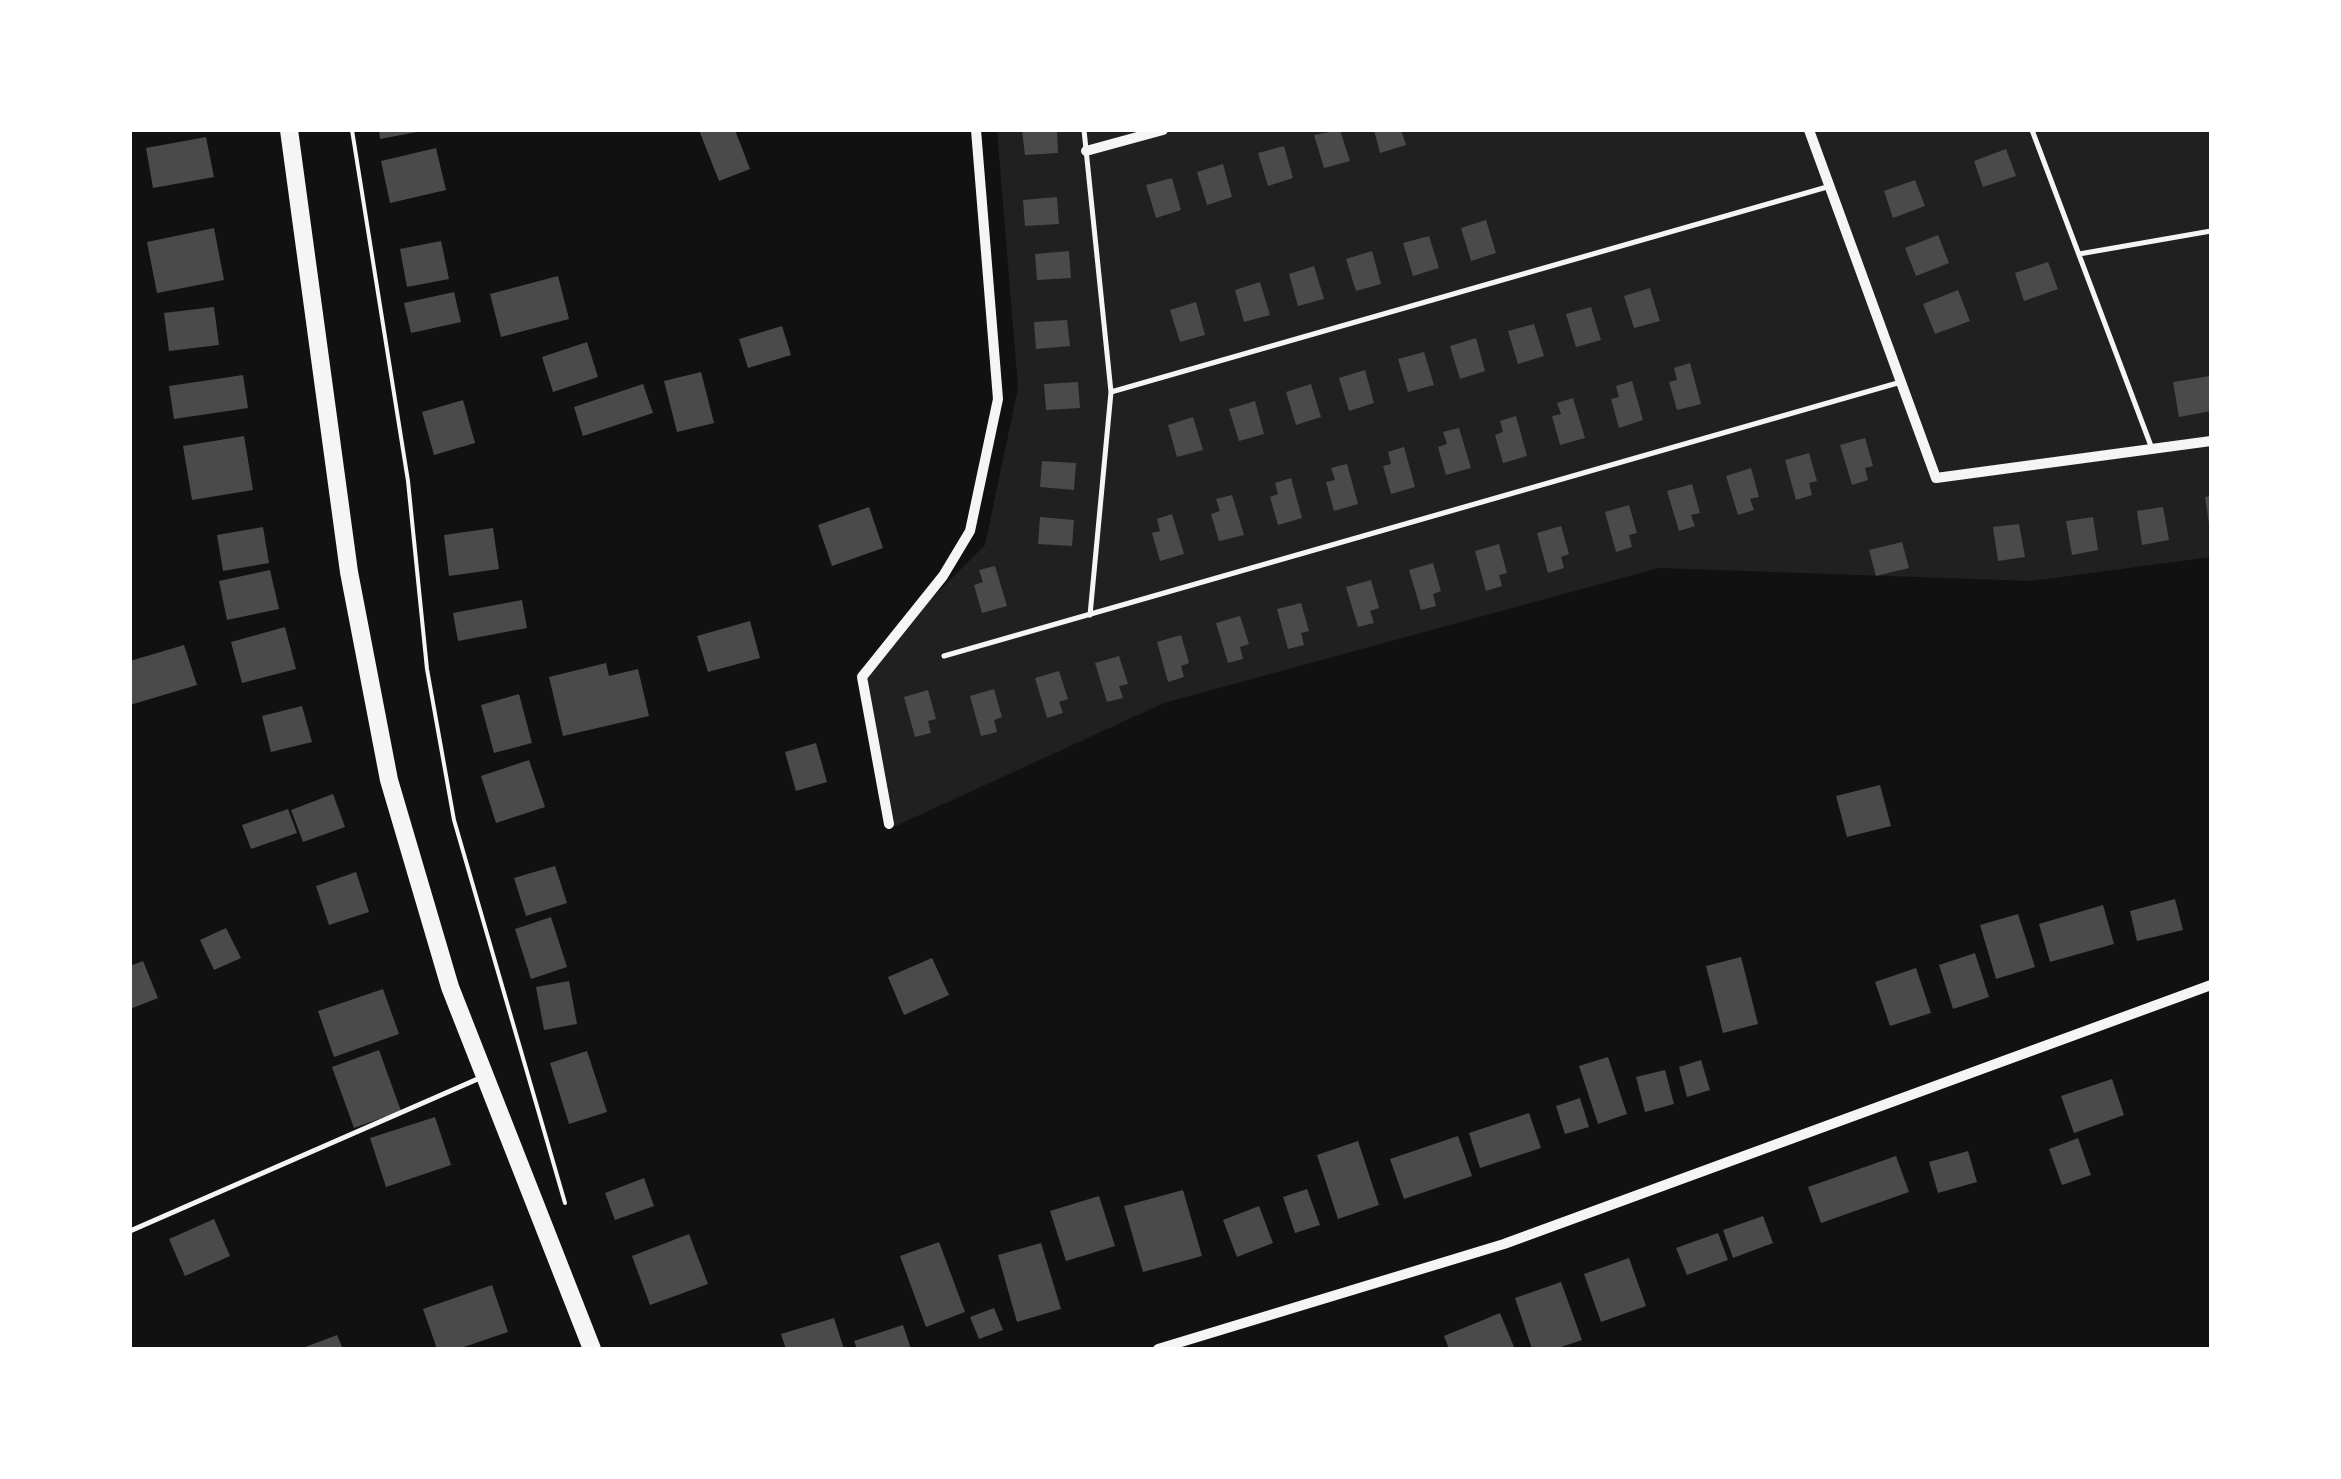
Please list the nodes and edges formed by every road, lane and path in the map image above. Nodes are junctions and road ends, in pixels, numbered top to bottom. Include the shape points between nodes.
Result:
1 (288, 130) edge
2 (352, 130) edge
3 (976, 130) edge
4 (1084, 130) edge
5 (1162, 130) edge
6 (1809, 130) edge
7 (2032, 130) edge
8 (1086, 151) junction
9 (1830, 186) junction
10 (2211, 231) edge
11 (2079, 254) junction
12 (1901, 382) junction
13 (1111, 392) junction
14 (2211, 440) edge
15 (2152, 449) junction
16 (1090, 615) junction
17 (944, 656) dead end
18 (889, 824) dead end
19 (2211, 985) edge
20 (484, 1076) junction
21 (565, 1203) dead end
22 (130, 1231) edge
23 (592, 1349) edge
24 (1158, 1349) edge

1 - 20 main road via 366,677 425,908
2 - 21 path via 454,820
3 - 18 street via 998,399 970,531 862,678
4 - 8 lane
5 - 8 street
6 - 9 street
7 - 11 lane
8 - 13 lane
9 - 12 street
9 - 13 lane
10 - 11 lane
11 - 15 lane
12 - 15 street via 1936,478
12 - 16 lane
13 - 16 lane
14 - 15 street
16 - 17 lane
19 - 24 street via 1504,1244
20 - 22 lane
20 - 23 main road

